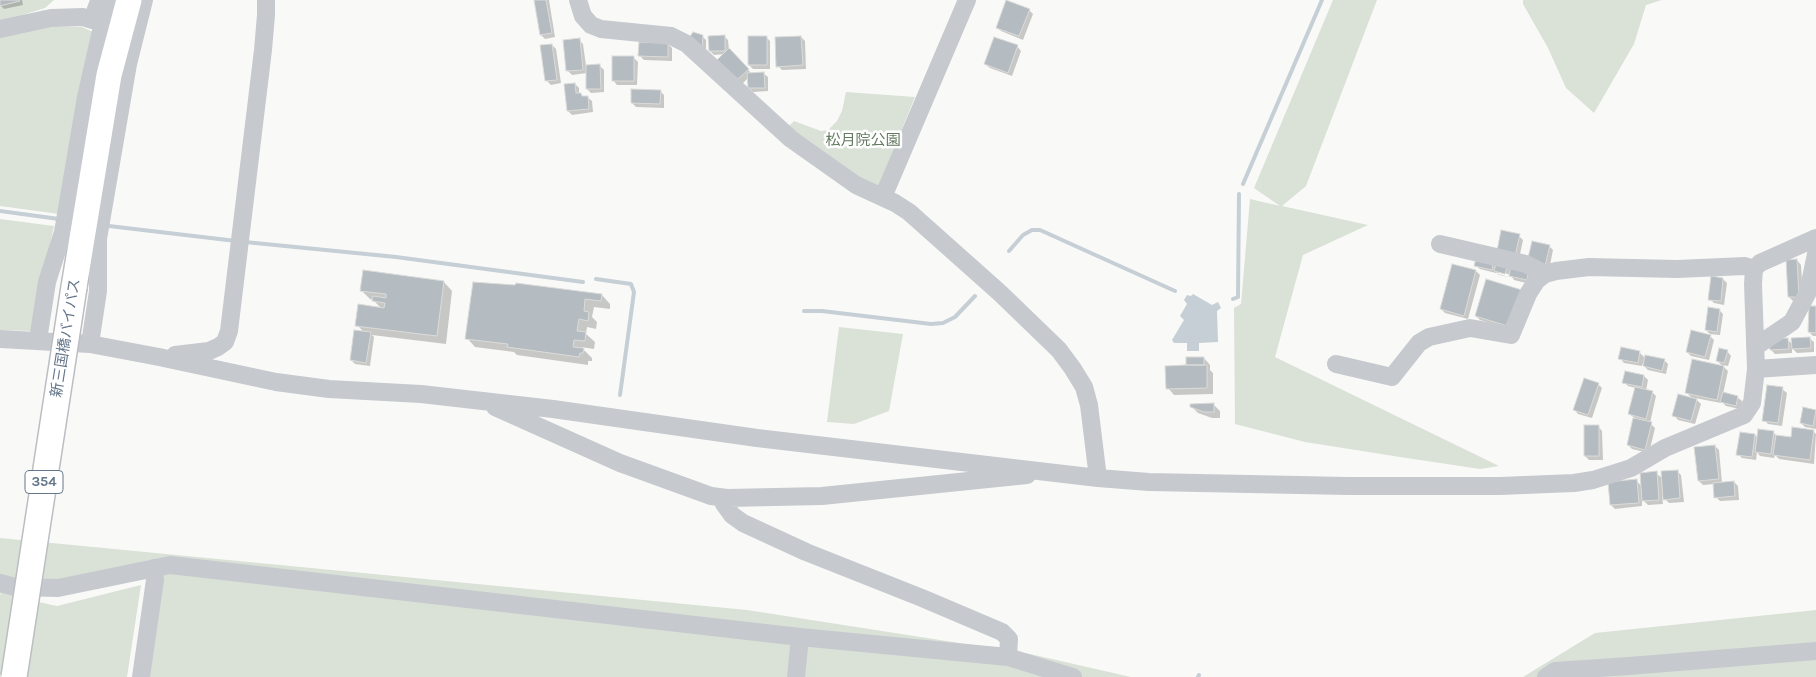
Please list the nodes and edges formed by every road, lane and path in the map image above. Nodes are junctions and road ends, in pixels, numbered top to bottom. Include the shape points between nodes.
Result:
1 (99, 0) edge
2 (108, 0) edge
3 (129, 0) edge
4 (144, 0) edge
5 (266, 0) edge
6 (578, 0) edge
7 (967, 0) edge
8 (0, 29) edge
9 (883, 197) junction
10 (1816, 238) edge
11 (1440, 244) dead end
12 (1816, 254) edge
13 (1754, 269) junction
14 (1545, 274) junction
15 (0, 338) edge
16 (38, 340) junction
17 (90, 344) junction
18 (1755, 347) junction
19 (159, 356) junction
20 (1336, 364) dead end
21 (1816, 365) edge
22 (1756, 369) junction
23 (483, 401) junction
24 (1058, 473) junction
25 (1098, 478) junction
26 (727, 498) junction
27 (154, 568) junction
28 (0, 583) edge
29 (800, 637) junction
30 (1816, 650) edge
31 (1008, 657) junction
32 (1629, 672) edge
33 (14, 677) edge
34 (141, 677) edge
35 (796, 677) edge
36 (1073, 677) edge
37 (1546, 677) edge

1 - 8 street via 92,20 83,17 51,18
2 - 16 street via 88,88 63,232 47,282
3 - 33 highway, 新三国橋バイパス / 354, bridge via 92,170
4 - 17 street via 128,64 98,239 98,291
5 - 19 street via 263,50 229,331 225,342 210,351
6 - 9 street via 583,16 591,25 601,29 671,36 687,44 791,139 850,181
7 - 9 street
9 - 25 street via 909,212 1000,292 1073,368 1084,387 1089,405
10 - 13 street via 1760,263
11 - 14 street via 1526,264
12 - 18 street via 1808,292 1792,322
13 - 14 street via 1745,266 1589,267
13 - 18 street
14 - 20 street via 1528,294 1511,336 1470,328 1429,337 1419,343 1392,377
15 - 16 street
16 - 17 street
17 - 19 street
18 - 22 street
19 - 23 street via 276,382
21 - 22 street
22 - 25 street via 1752,403 1744,414 1666,448 1631,468 1593,480 1500,486 1348,486
23 - 24 street via 757,438
23 - 26 street via 620,463 711,496
24 - 25 street
24 - 26 street via 822,496
26 - 31 street via 724,504 743,523 1002,632 1009,639
27 - 28 street via 58,588 14,587
27 - 29 street via 170,565
27 - 34 street
29 - 31 street
29 - 35 street
30 - 32 street
31 - 36 street
32 - 37 street via 1555,671

